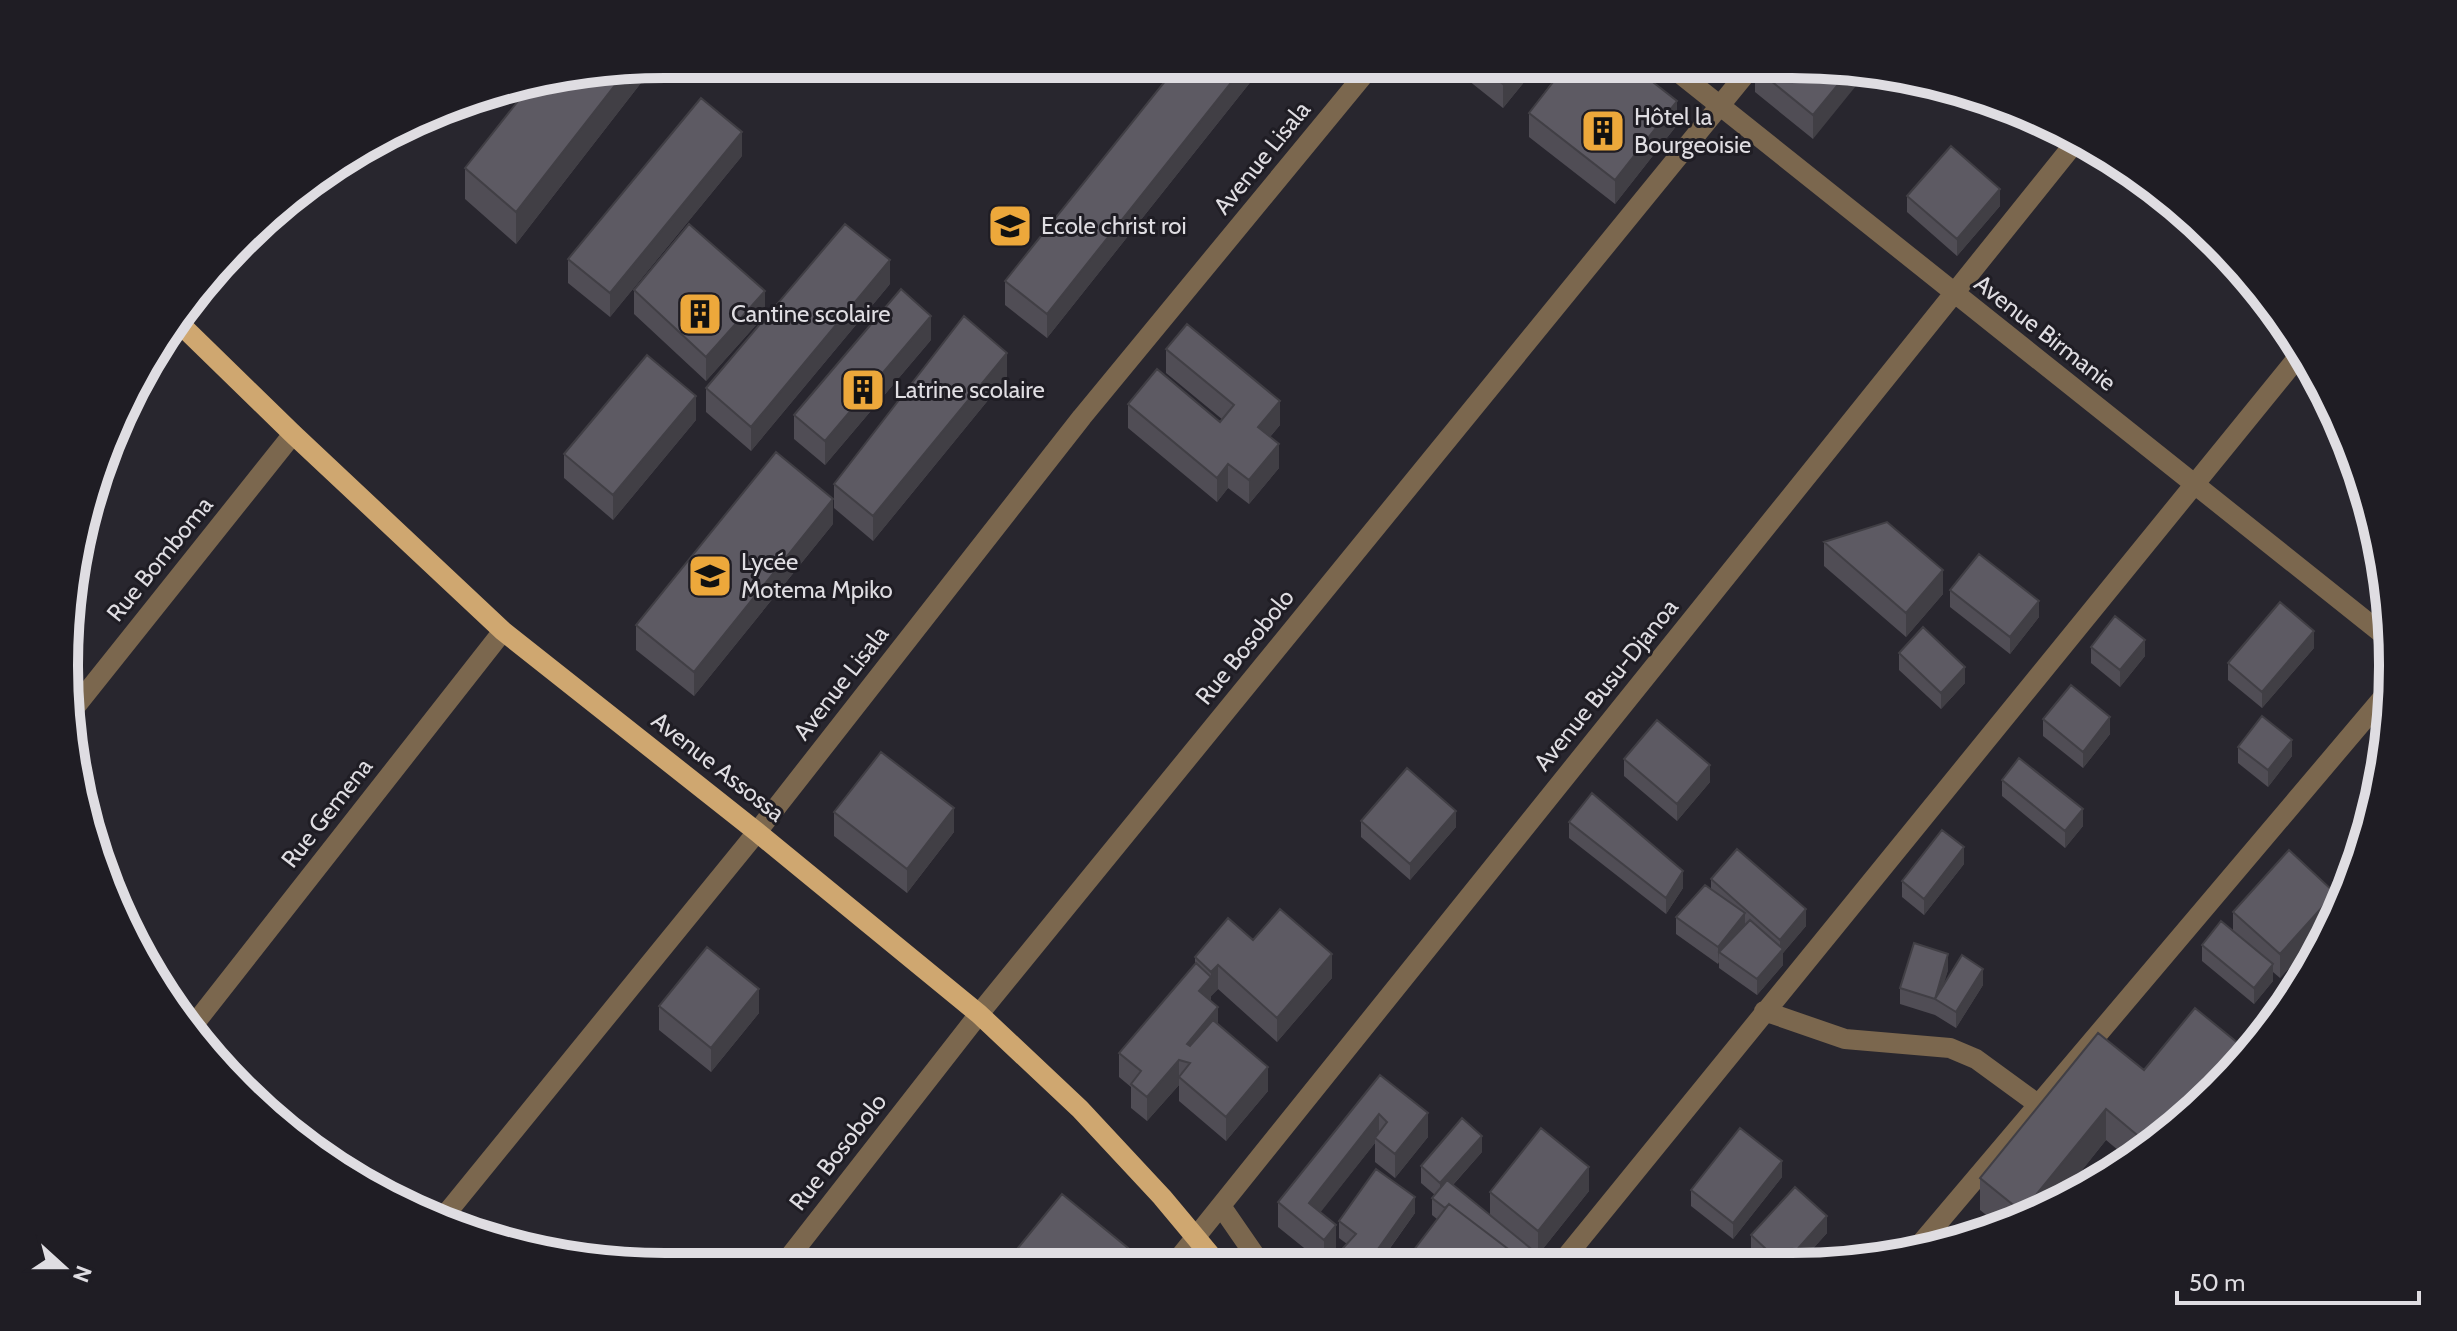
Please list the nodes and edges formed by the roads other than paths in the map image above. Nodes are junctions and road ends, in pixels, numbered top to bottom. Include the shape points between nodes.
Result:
1 (1361, 78) edge
2 (1684, 78) edge
3 (1742, 78) edge
4 (1719, 107) junction
5 (2070, 149) edge
6 (1953, 295) junction
7 (185, 328) edge
8 (2294, 362) edge
9 (293, 434) junction
10 (2195, 483) junction
11 (2378, 630) edge
12 (503, 631) junction
13 (79, 702) edge
14 (2378, 703) edge
15 (757, 832) junction
16 (1764, 1011) junction
17 (979, 1014) junction
18 (197, 1020) edge
19 (2039, 1105) junction
20 (1221, 1206) junction
21 (448, 1211) edge
22 (1196, 1236) junction
23 (1926, 1237) edge
24 (792, 1253) edge
25 (1183, 1253) edge
26 (1209, 1253) edge
27 (1253, 1253) edge
28 (1569, 1253) edge

1 - 15 street, Avenue Lisala via 1082,417
2 - 4 street, Avenue Birmanie
3 - 4 street, Rue Bosobolo
4 - 6 street, Avenue Birmanie
4 - 17 street, Rue Bosobolo
5 - 6 street, Avenue Busu-Djanoa
6 - 10 street, Avenue Birmanie
6 - 20 street, Avenue Busu-Djanoa
7 - 9 main road, Avenue Assossa
8 - 10 street
9 - 12 main road, Avenue Assossa
9 - 13 street, Rue Bomboma
10 - 11 street, Avenue Birmanie
10 - 16 street
12 - 15 main road, Avenue Assossa
12 - 18 street, Rue Gemena
14 - 19 street
15 - 17 main road, Avenue Assossa
15 - 21 street, Avenue Lisala
16 - 19 street via 1845,1039 1950,1048 1976,1059
16 - 28 street
17 - 22 main road, Avenue Assossa via 1080,1109
17 - 24 street, Rue Bosobolo
19 - 23 street
20 - 22 street, Avenue Busu-Djanoa
20 - 27 street
22 - 25 street, Avenue Busu-Djanoa
22 - 26 main road, Avenue Assossa

